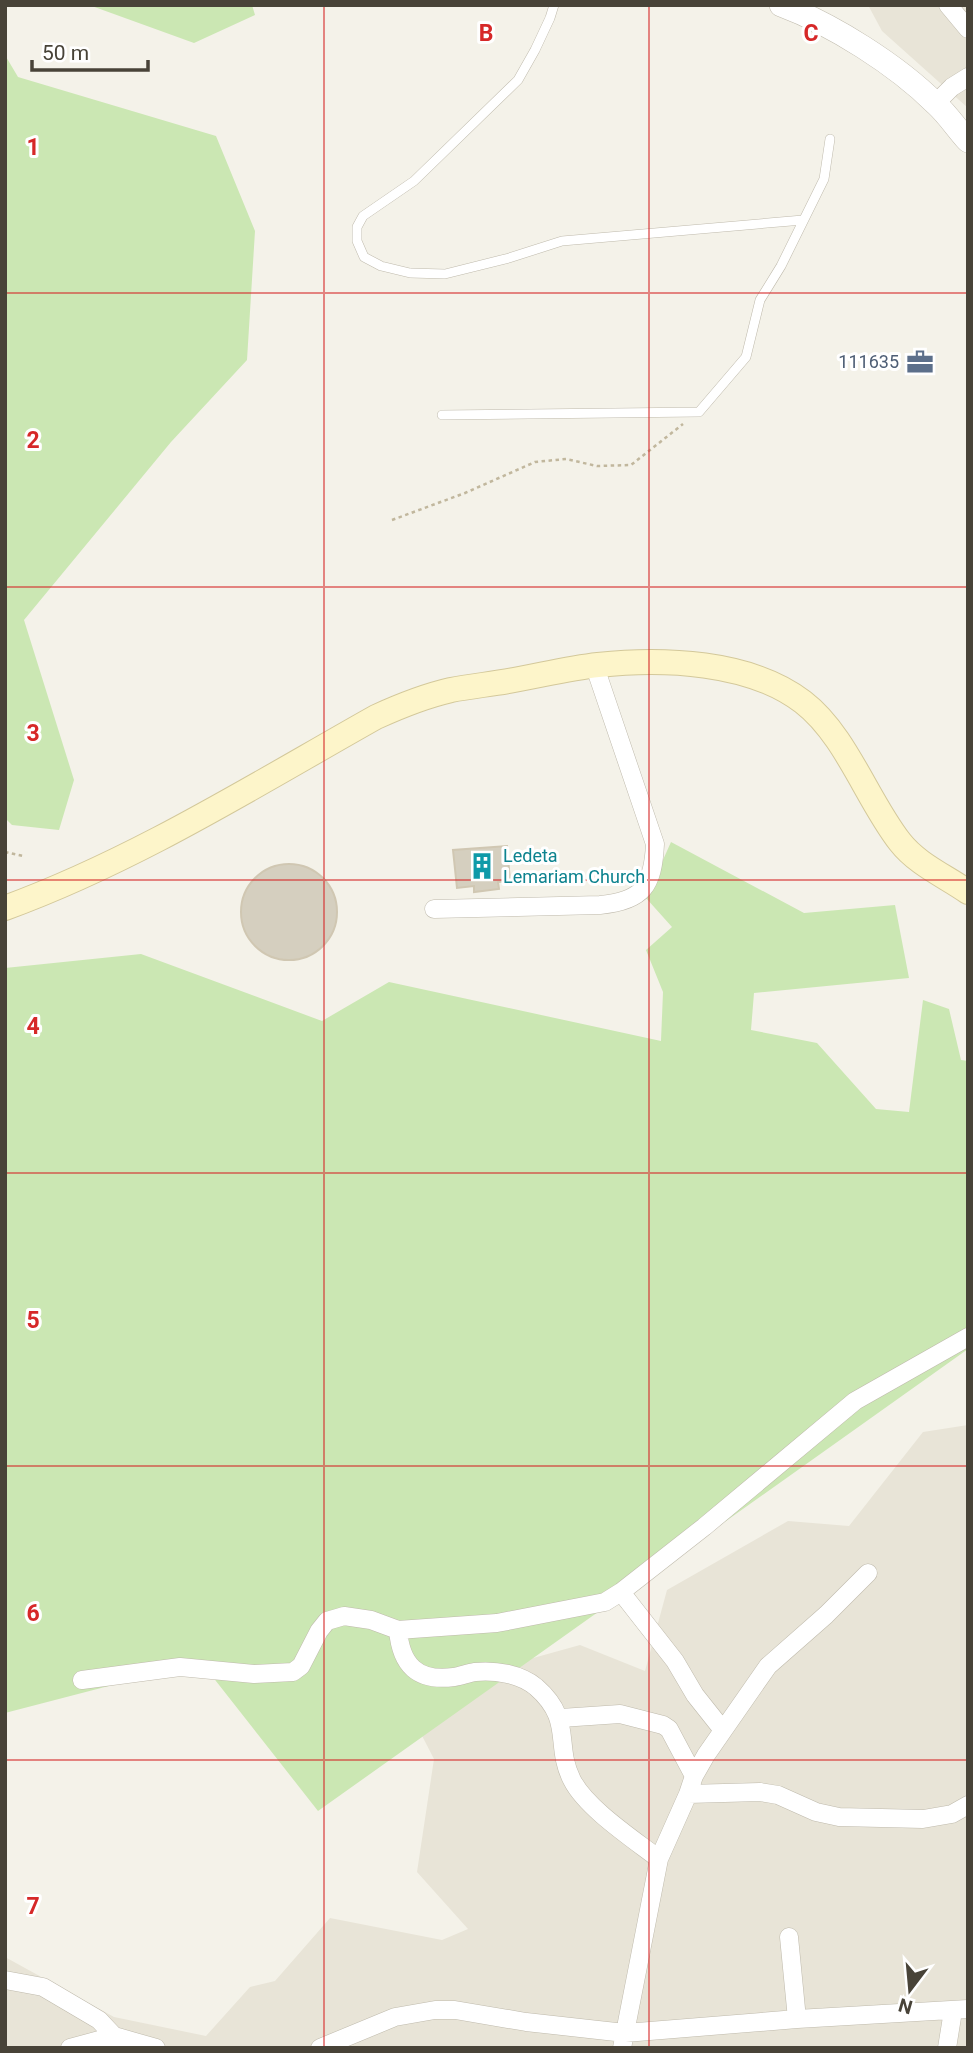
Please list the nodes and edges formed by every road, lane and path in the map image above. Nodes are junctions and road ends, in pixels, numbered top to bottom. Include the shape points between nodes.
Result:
1 (554, 5) edge
2 (780, 5) edge
3 (948, 5) edge
4 (812, 12) edge
5 (968, 29) edge
6 (968, 77) edge
7 (936, 103) junction
8 (830, 139) dead end
9 (968, 141) edge
10 (803, 220) junction
11 (699, 412) junction
12 (442, 415) dead end
13 (393, 520) dead end
14 (598, 665) junction
15 (5, 852) edge
16 (23, 856) dead end
17 (968, 892) edge
18 (5, 908) edge
19 (434, 909) dead end
20 (968, 1338) edge
21 (868, 1573) dead end
22 (621, 1592) junction
23 (398, 1630) junction
24 (82, 1680) dead end
25 (561, 1718) junction
26 (722, 1729) junction
27 (694, 1776) junction
28 (688, 1794) junction
29 (968, 1805) edge
30 (659, 1859) junction
31 (789, 1937) dead end
32 (5, 1980) edge
33 (960, 2010) edge
34 (797, 2019) junction
35 (114, 2036) junction
36 (624, 2040) edge
37 (70, 2048) edge
38 (156, 2048) edge
39 (320, 2048) edge
40 (947, 2048) edge

1 - 10 lane via 518,80 414,181 363,216 356,241 364,257 410,273 445,274 562,241
2 - 4 street
3 - 5 street
4 - 7 street
6 - 7 street
7 - 9 street
8 - 10 lane via 824,179
10 - 11 lane via 760,300 746,357
11 - 12 lane
11 - 13 path via 631,465 597,466 566,459 535,462
14 - 17 main road via 695,664 753,677 804,702 832,734 899,841 916,859
14 - 18 main road via 452,690 404,705 180,827 68,883
14 - 19 street via 656,844 654,870 638,894 623,903 600,905
15 - 16 path
20 - 22 street via 855,1401
21 - 26 street via 768,1666
22 - 23 street via 605,1602 498,1623
22 - 26 street
23 - 24 street via 344,1616 327,1621 293,1672 254,1674 180,1667
23 - 25 street via 406,1662 422,1675 452,1678 475,1672 504,1673 536,1687
25 - 27 street via 620,1714 663,1725
25 - 30 street via 572,1781 602,1815
26 - 27 street
27 - 28 street
28 - 29 street via 778,1795 839,1817 923,1819 952,1814
28 - 30 street
30 - 36 street
31 - 34 street
32 - 35 street via 43,1987 99,2020
33 - 34 street
33 - 40 street
34 - 36 street
35 - 37 street
35 - 38 street
36 - 39 street via 435,2010 395,2018

